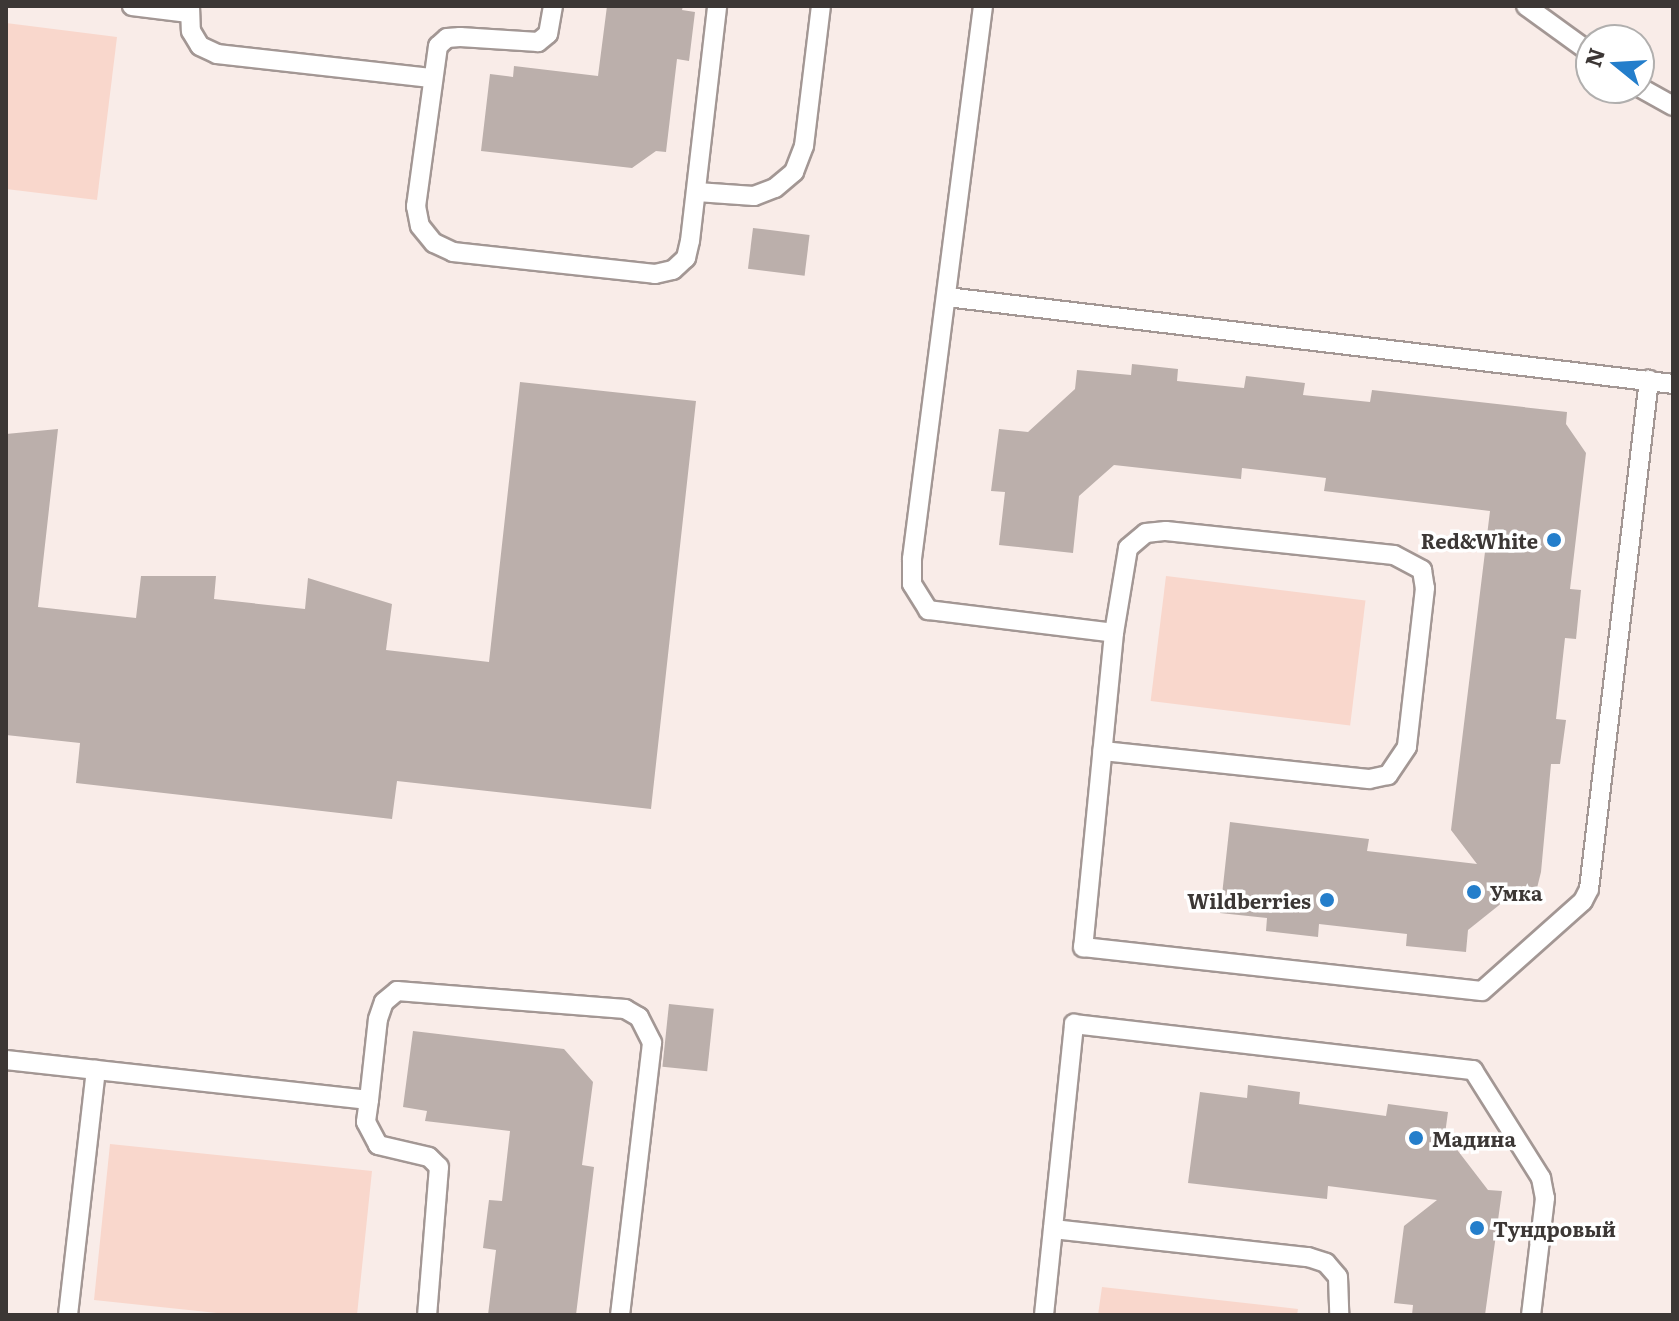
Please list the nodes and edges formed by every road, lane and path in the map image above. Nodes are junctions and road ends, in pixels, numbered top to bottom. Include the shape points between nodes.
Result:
1 (132, 6) edge
2 (553, 6) edge
3 (717, 6) edge
4 (821, 6) edge
5 (983, 6) edge
6 (1526, 6) edge
7 (190, 9) edge
8 (1575, 41) edge
9 (431, 78) junction
10 (1655, 96) edge
11 (1673, 106) edge
12 (697, 192) junction
13 (947, 297) junction
14 (1649, 380) junction
15 (1673, 384) edge
16 (1114, 633) junction
17 (1102, 751) junction
18 (6, 1060) edge
19 (96, 1070) junction
20 (369, 1100) junction
21 (1053, 1229) junction
22 (68, 1315) edge
23 (427, 1315) edge
24 (620, 1315) edge
25 (1044, 1315) edge
26 (1339, 1315) edge
27 (1531, 1315) edge

1 - 7 lane
2 - 9 lane via 548,34 538,42 447,38 434,57
3 - 12 lane
4 - 12 lane via 804,146 794,172 754,196
5 - 13 lane
6 - 8 lane
7 - 9 lane via 191,31 200,46 217,54
9 - 12 lane via 416,206 427,235 453,252 655,274 673,270 686,258
10 - 11 lane
13 - 14 lane
13 - 16 lane via 912,584 928,610 954,617
14 - 15 lane
14 - 17 lane via 1589,889 1583,901 1482,991 1083,947
16 - 17 lane
16 - 17 lane via 1121,568 1128,548 1146,533 1394,555 1422,570 1425,588 1407,747 1388,775 1369,779
18 - 19 lane
19 - 20 lane
19 - 22 lane
20 - 23 lane via 366,1122 378,1145 429,1157 439,1167
20 - 24 lane via 378,1019 384,1002 397,991 625,1009 639,1017 652,1043
21 - 25 lane
21 - 26 lane via 1308,1257 1326,1263 1338,1277
21 - 27 lane via 1074,1024 1473,1070 1541,1178 1545,1198

